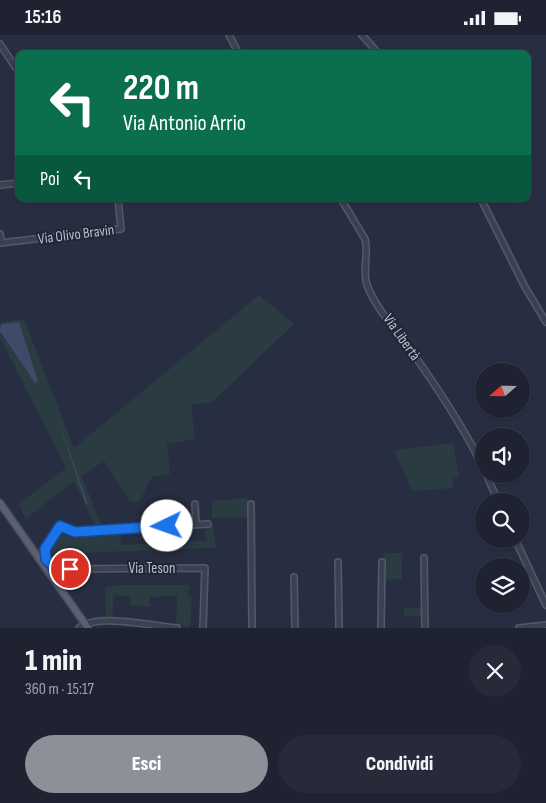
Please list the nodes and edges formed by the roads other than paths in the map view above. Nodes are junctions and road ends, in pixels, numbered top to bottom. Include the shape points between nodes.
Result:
1 (229, 35) edge
2 (362, 35) edge
3 (0, 44) edge
4 (237, 50) edge
5 (375, 50) edge
6 (15, 67) edge
7 (15, 183) edge
8 (0, 185) edge
9 (118, 202) edge
10 (343, 202) edge
11 (483, 202) edge
12 (0, 234) edge
13 (1, 243) edge
14 (546, 322) edge
15 (475, 451) edge
16 (0, 503) edge
17 (252, 504) dead end
18 (194, 505) dead end
19 (166, 508) dead end
20 (196, 524) junction
21 (208, 524) dead end
22 (167, 526) junction
23 (519, 548) edge
24 (424, 558) dead end
25 (338, 562) dead end
26 (382, 562) dead end
27 (45, 563) junction
28 (294, 577) dead end
29 (546, 605) edge
30 (546, 625) edge
31 (84, 627) edge
32 (176, 628) edge
33 (203, 628) edge
34 (252, 628) edge
35 (295, 628) edge
36 (339, 628) edge
37 (382, 628) edge
38 (425, 628) edge
39 (519, 628) edge

1 - 4 street
2 - 5 street
3 - 6 street
7 - 8 street
9 - 13 street, Via Olivo Bravin via 121,229
10 - 15 street, Via Libertà via 365,239 365,276 372,296 437,387
11 - 14 street
12 - 13 street
16 - 27 main road
17 - 34 street
18 - 20 street
19 - 22 street
20 - 21 street
20 - 22 street
22 - 27 street via 75,532 60,526 45,549
23 - 29 street
24 - 38 street
25 - 36 street
26 - 37 street
27 - 31 main road
27 - 33 street, Via Teson via 56,569 205,568
28 - 35 street
30 - 39 street
31 - 32 street via 104,621

